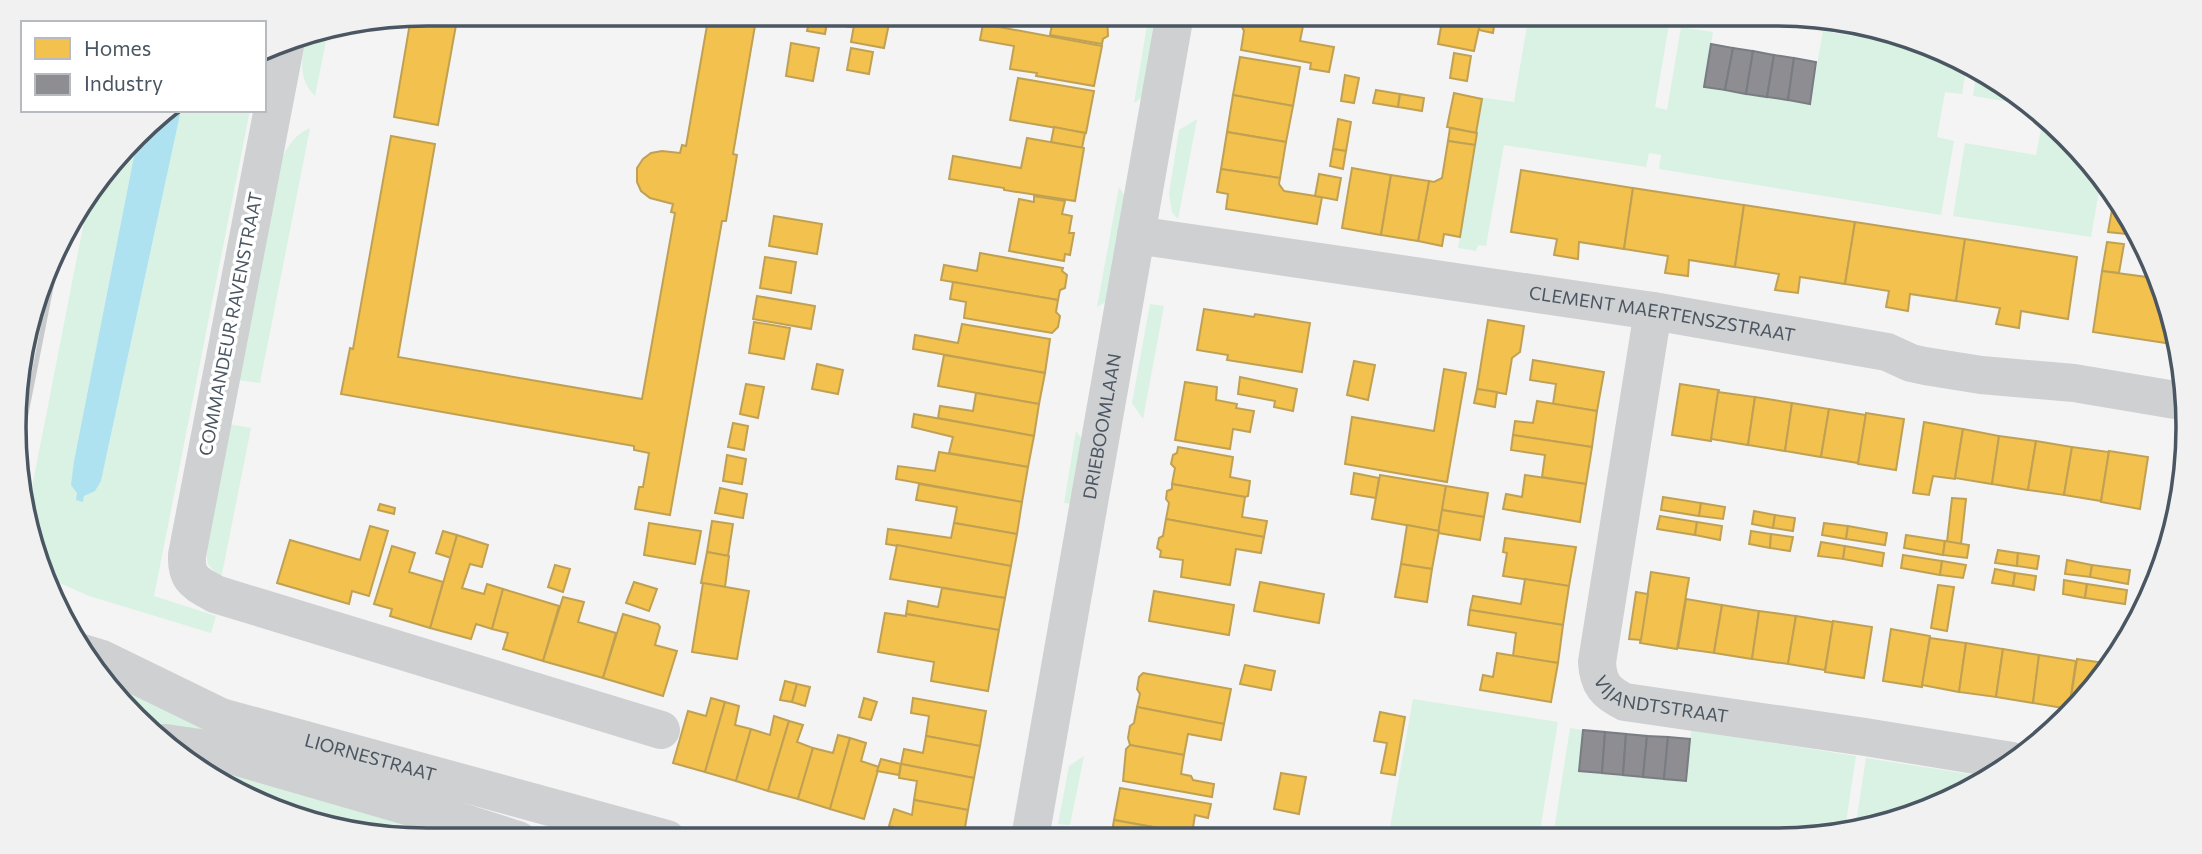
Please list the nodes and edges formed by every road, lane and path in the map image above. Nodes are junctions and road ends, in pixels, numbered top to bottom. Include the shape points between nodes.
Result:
1 (1173, 26) edge
2 (283, 54) edge
3 (1136, 235) junction
4 (1653, 312) junction
5 (2175, 400) edge
6 (100, 658) edge
7 (660, 730) dead end
8 (184, 746) edge
9 (1999, 759) edge
10 (480, 828) edge
11 (627, 828) edge
12 (1032, 828) edge

1 - 3 street, DRIEBOOMLAAN
2 - 7 street, COMMANDEUR RAVENSTRAAT via 186,570 192,580 215,594
3 - 4 street, CLEMENT MAERTENSZSTRAAT
3 - 12 street, DRIEBOOMLAAN
4 - 5 street, CLEMENT MAERTENSZSTRAAT via 1887,352 1925,366
4 - 9 street, VIJANDTSTRAAT via 1597,663 1598,675 1611,695 1625,702
6 - 11 street, LIORNESTRAAT via 221,717
8 - 10 street, LIORNESTRAAT via 214,750

